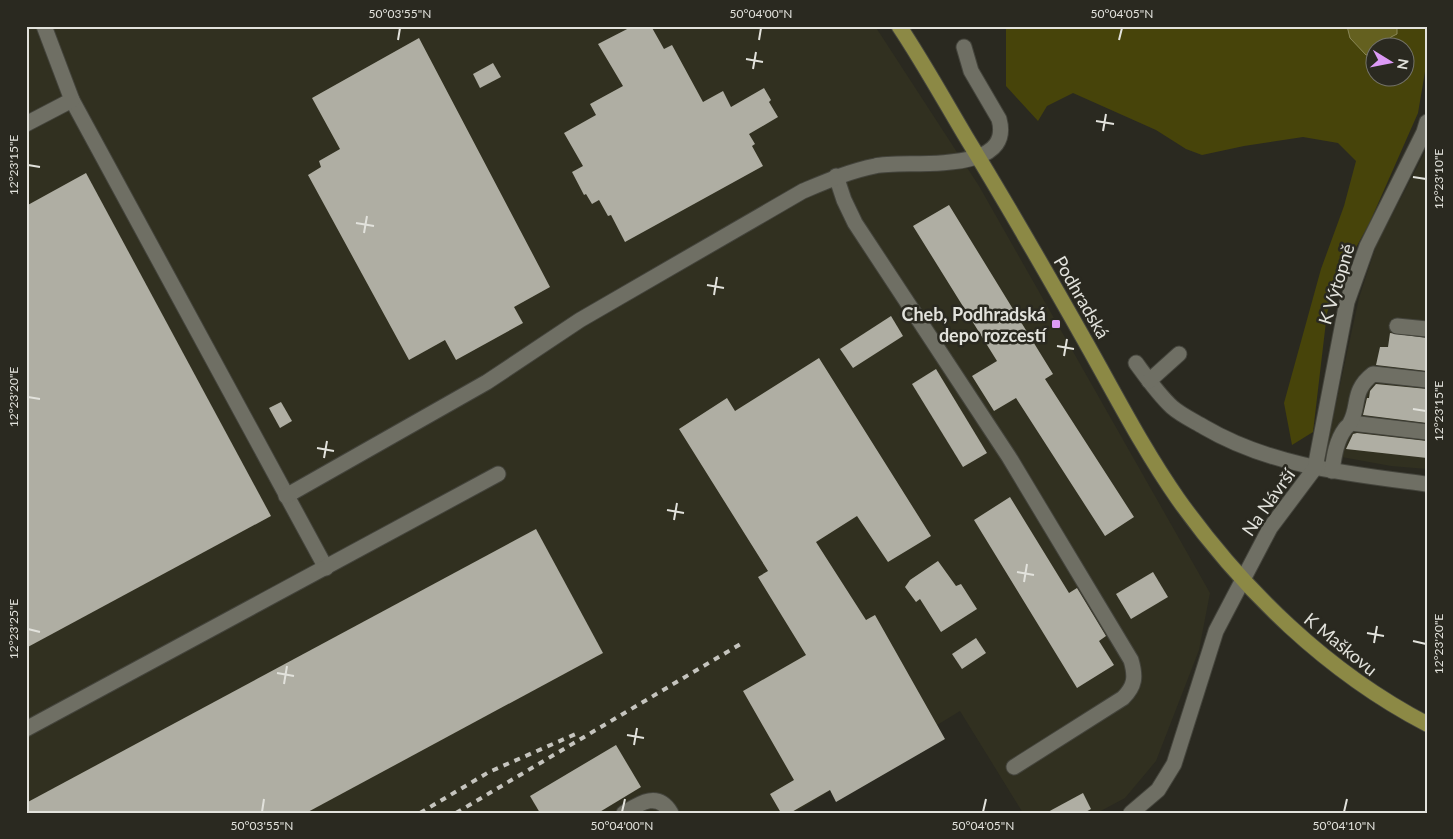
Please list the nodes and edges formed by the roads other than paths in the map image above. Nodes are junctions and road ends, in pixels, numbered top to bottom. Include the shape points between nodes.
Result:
1 (44, 26) edge
2 (899, 26) edge
3 (964, 47) dead end
4 (72, 100) junction
5 (1427, 122) edge
6 (26, 124) edge
7 (979, 158) junction
8 (836, 176) junction
9 (1397, 326) dead end
10 (1427, 330) edge
11 (1179, 354) dead end
12 (1136, 363) dead end
13 (1427, 380) edge
14 (1149, 381) junction
15 (1351, 423) junction
16 (1427, 432) edge
17 (1315, 468) junction
18 (1332, 471) junction
19 (498, 474) dead end
20 (1427, 484) edge
21 (286, 496) junction
22 (326, 568) junction
23 (1243, 578) junction
24 (1427, 724) edge
25 (26, 729) edge
26 (1014, 766) dead end
27 (624, 813) edge
28 (671, 813) edge
29 (1131, 813) edge

1 - 4 street
2 - 7 main road, Podhradská
3 - 7 street via 971,71 1001,127 994,147
4 - 6 street
4 - 21 street
5 - 17 street, K Výtopně via 1367,246 1347,302
7 - 8 street via 877,166
7 - 23 main road, Podhradská via 1152,459 1178,498
8 - 21 street via 580,320 487,382
8 - 26 street via 854,223 1009,457 1131,660 1136,674 1133,688 1123,698
9 - 10 street
11 - 14 street
12 - 14 street
13 - 15 street via 1373,374 1365,380 1356,400
14 - 17 street via 1172,407 1213,432 1259,452
15 - 16 street
15 - 18 street via 1344,430 1336,449
17 - 18 street, Na Návrší
17 - 23 street, Na Návrší via 1270,528
18 - 20 street, Na Návrší
19 - 22 street
21 - 22 street
22 - 25 street
23 - 24 main road, K Maškovu via 1318,652 1396,709
23 - 29 street, Na Návrší via 1216,631 1174,764 1158,790
27 - 28 street via 651,800 659,801

